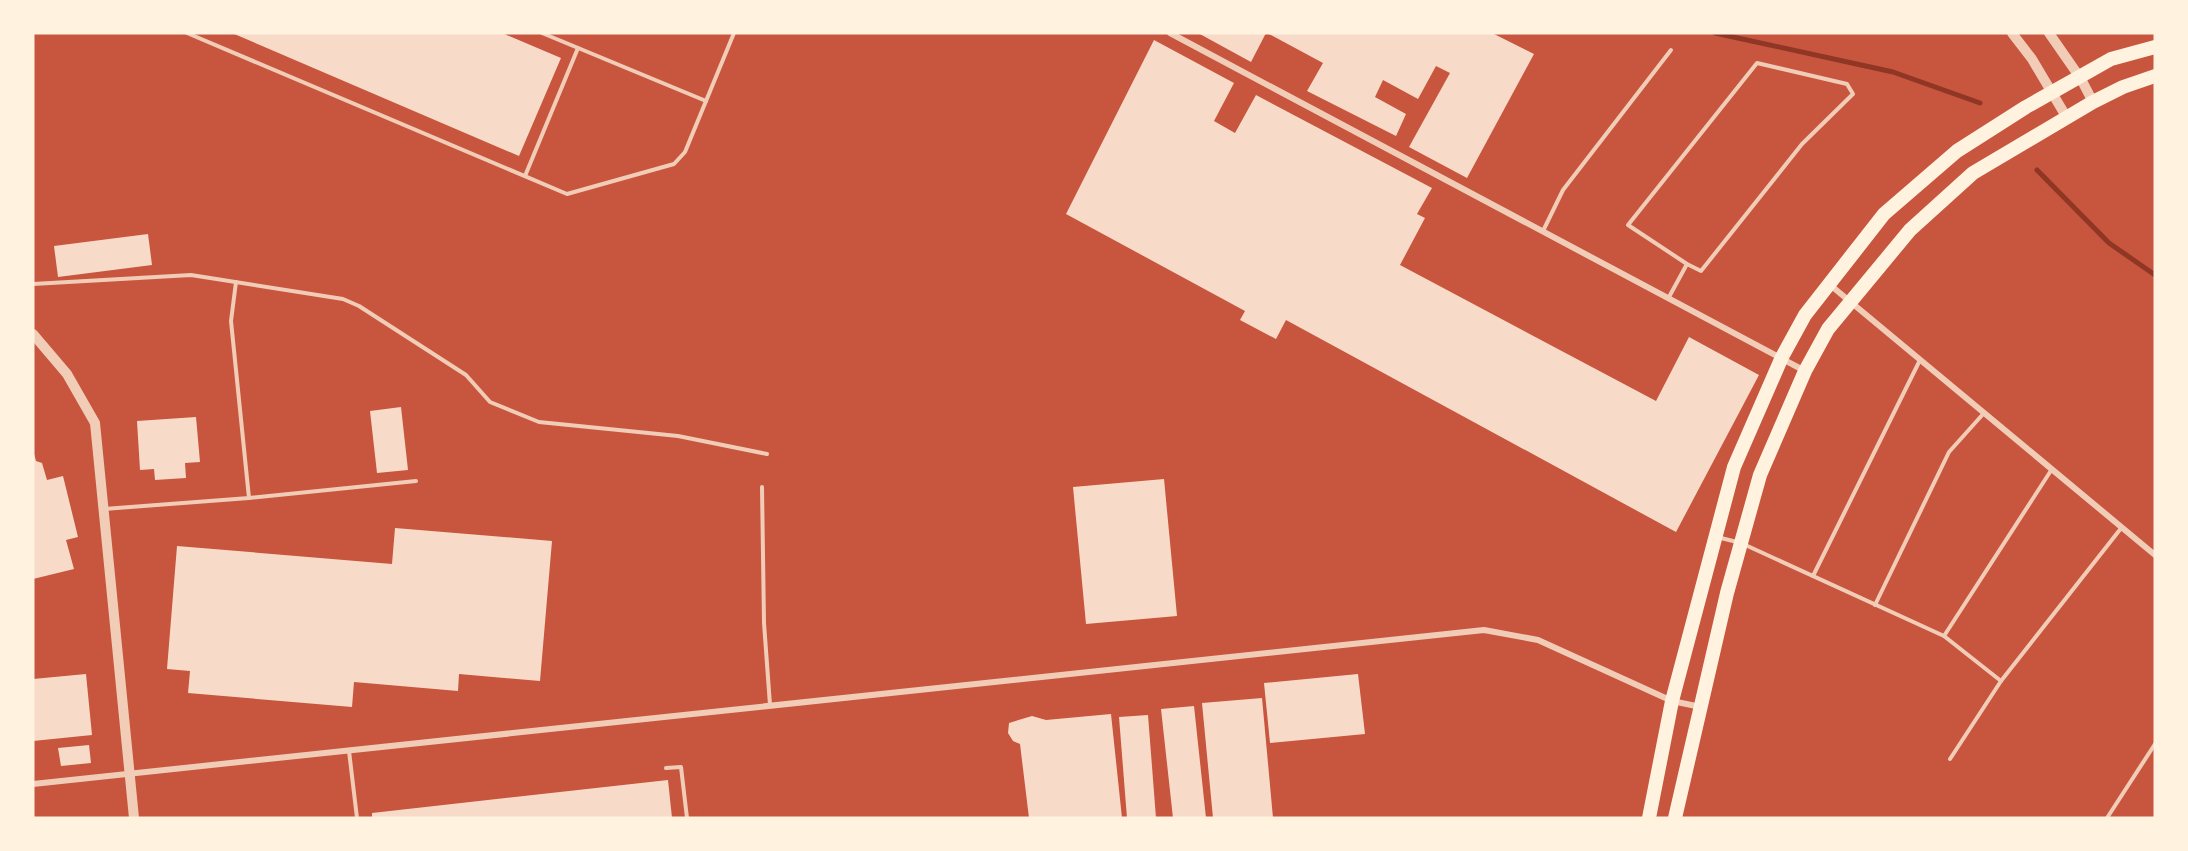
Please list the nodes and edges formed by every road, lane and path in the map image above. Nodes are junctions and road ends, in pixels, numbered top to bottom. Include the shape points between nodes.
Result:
1 (187, 33) edge
2 (542, 33) edge
3 (734, 33) edge
4 (1170, 33) edge
5 (2012, 33) edge
6 (2049, 33) edge
7 (2155, 47) edge
8 (578, 48) junction
9 (1671, 50) dead end
10 (2155, 76) edge
11 (2081, 79) junction
12 (2053, 94) junction
13 (706, 101) junction
14 (2093, 102) junction
15 (2067, 118) junction
16 (525, 176) junction
17 (1543, 231) junction
18 (1687, 264) junction
19 (236, 282) junction
20 (33, 284) edge
21 (1829, 284) junction
22 (1669, 297) junction
23 (1850, 301) junction
24 (33, 334) edge
25 (1782, 357) junction
26 (1920, 360) junction
27 (1805, 371) junction
28 (1984, 413) junction
29 (767, 454) dead end
30 (2052, 469) junction
31 (416, 481) dead end
32 (762, 487) dead end
33 (249, 498) junction
34 (104, 509) junction
35 (2122, 528) junction
36 (1715, 537) junction
37 (1741, 543) junction
38 (2155, 555) edge
39 (1813, 576) junction
40 (1875, 604) junction
41 (1944, 636) junction
42 (2001, 681) junction
43 (1672, 701) junction
44 (770, 705) junction
45 (1701, 707) junction
46 (2155, 744) edge
47 (349, 751) junction
48 (1950, 759) dead end
49 (666, 768) dead end
50 (129, 775) junction
51 (33, 784) edge
52 (134, 818) edge
53 (357, 818) edge
54 (687, 818) edge
55 (1649, 818) edge
56 (1675, 818) edge
57 (2107, 818) edge

1 - 16 lane
2 - 8 lane
3 - 13 lane
4 - 17 street
5 - 12 street
6 - 11 street
7 - 11 main road via 2111,59
8 - 13 lane
8 - 16 lane
9 - 17 lane via 1563,190
10 - 14 main road
11 - 12 main road
11 - 14 street
12 - 15 street
12 - 21 main road via 1957,151 1884,214
13 - 16 lane via 685,152 675,164 567,194
14 - 15 main road
15 - 23 main road via 1973,173 1910,230
17 - 22 street
18 - 18 lane via 1701,271 1802,144 1853,94 1847,84 1757,63 1628,225
18 - 22 lane
19 - 20 lane via 191,275
19 - 29 lane via 343,299 359,306 466,375 490,402 539,422 678,436
19 - 33 lane via 231,321
21 - 23 street
21 - 25 main road via 1805,315
22 - 25 street
23 - 26 street
23 - 27 main road via 1828,328
24 - 34 street via 67,374 95,423
25 - 27 street
25 - 36 main road via 1734,467
26 - 28 street
26 - 39 lane
27 - 37 main road via 1760,475
28 - 30 street
28 - 40 lane via 1949,452
30 - 35 street
30 - 41 lane
31 - 33 lane
32 - 44 lane
33 - 34 lane
34 - 50 street
35 - 38 street
35 - 42 lane
36 - 37 lane
36 - 43 main road
37 - 39 lane
37 - 45 main road
39 - 40 lane
40 - 41 lane
41 - 42 lane
42 - 48 lane
43 - 44 street via 1538,640 1484,630
43 - 45 street
43 - 55 main road
44 - 47 street
45 - 56 main road
46 - 57 lane
47 - 50 street
47 - 53 lane
49 - 54 lane via 681,767
50 - 51 street
50 - 52 street

